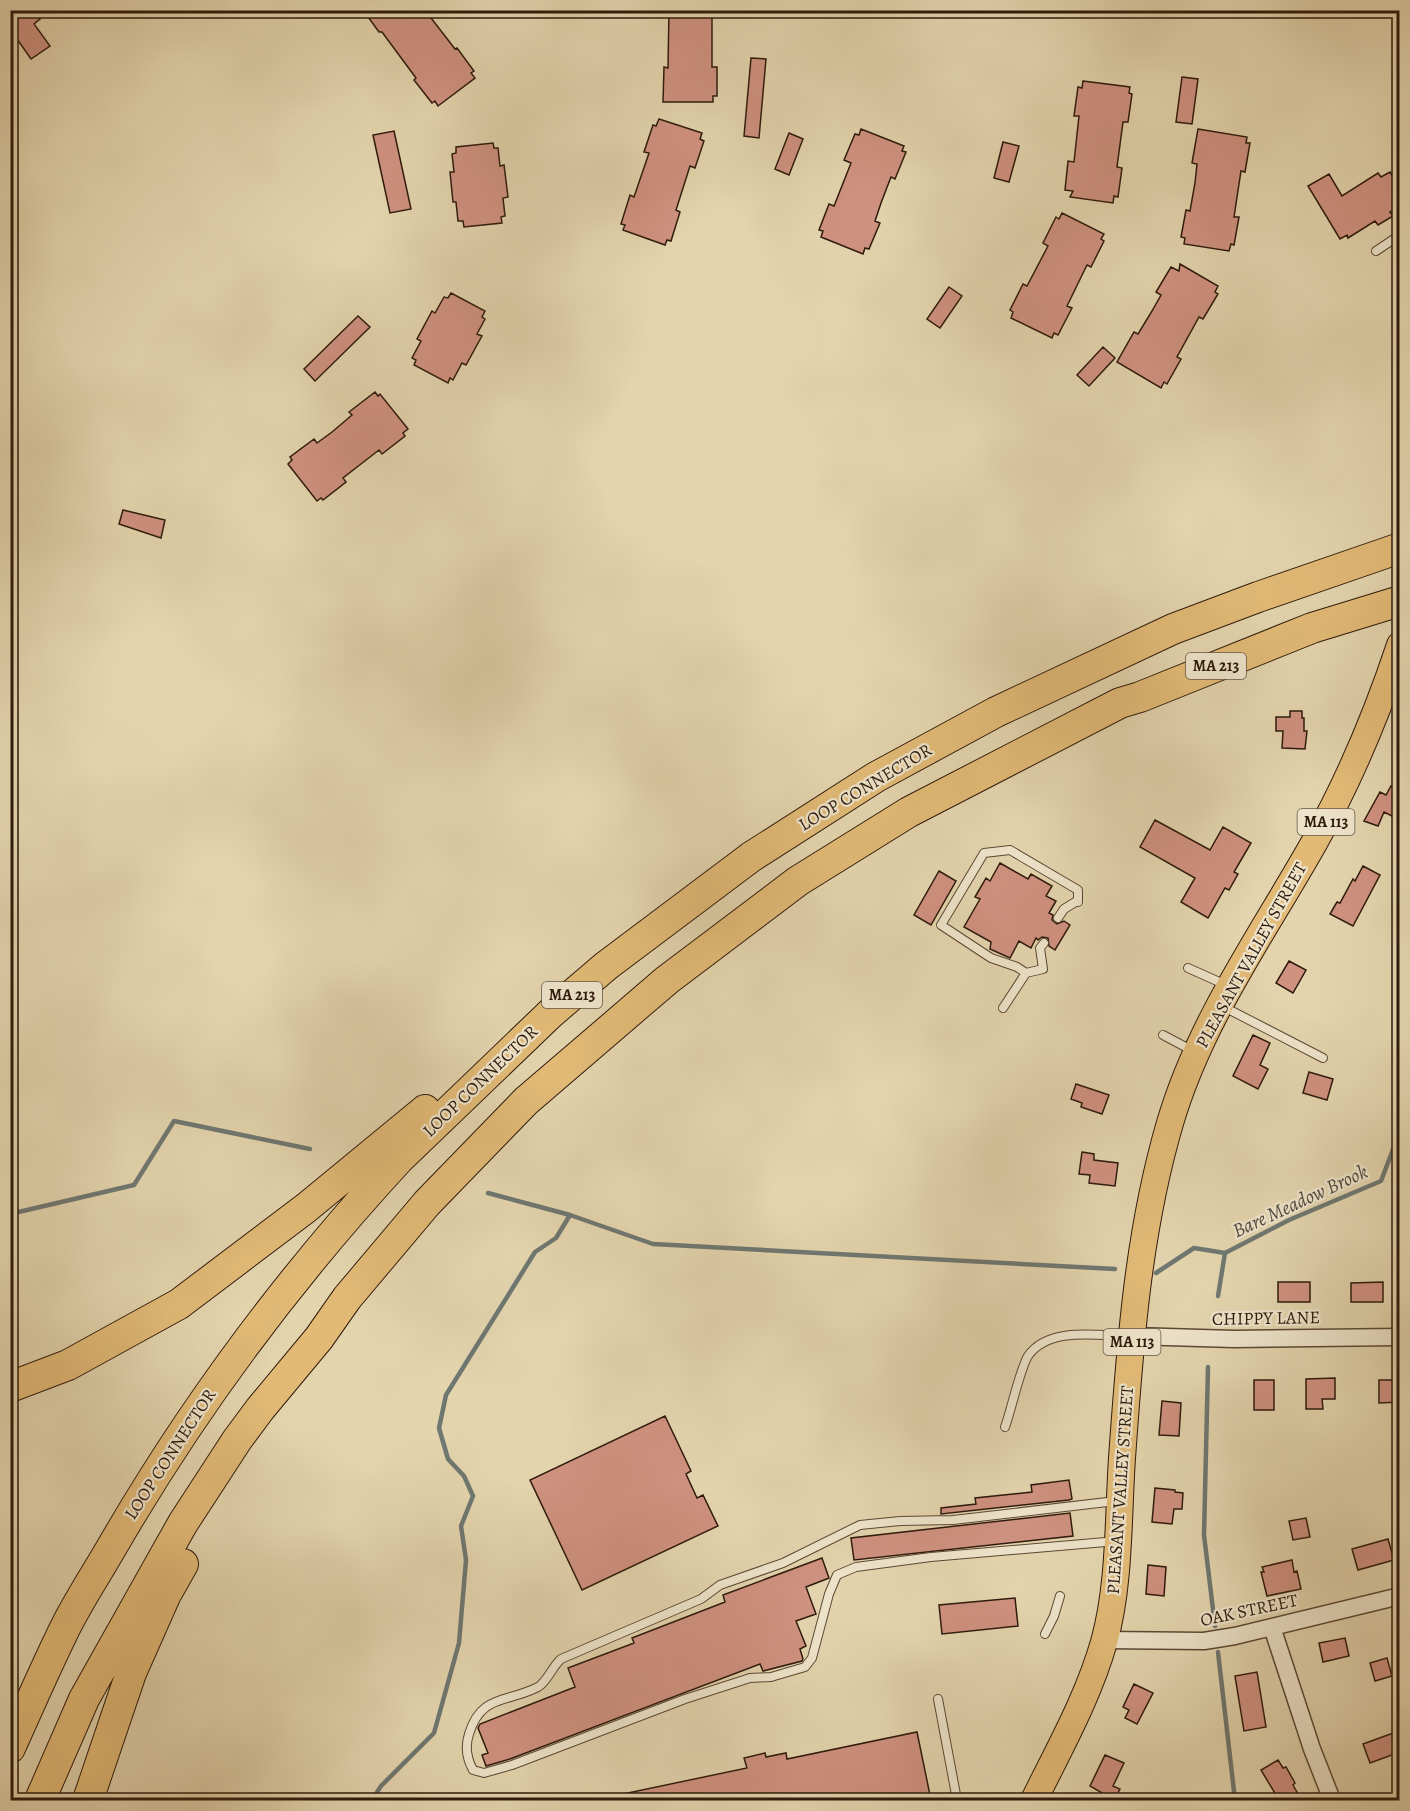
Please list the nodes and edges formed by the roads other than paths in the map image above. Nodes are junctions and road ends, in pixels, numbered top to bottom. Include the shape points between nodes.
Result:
1 (1400, 235) edge
2 (1376, 251) dead end
3 (1400, 548) edge
4 (1400, 601) edge
5 (1399, 646) edge
6 (1059, 918) dead end
7 (1044, 943) dead end
8 (1188, 968) dead end
9 (1026, 973) junction
10 (1225, 995) junction
11 (1003, 1008) dead end
12 (551, 1013) junction
13 (1163, 1035) dead end
14 (1196, 1052) junction
15 (1323, 1058) dead end
16 (1133, 1336) junction
17 (1400, 1337) edge
18 (10, 1387) edge
19 (273, 1393) junction
20 (1005, 1428) dead end
21 (1120, 1500) junction
22 (1117, 1540) junction
23 (1060, 1596) dead end
24 (1400, 1596) edge
25 (1272, 1627) junction
26 (1045, 1634) dead end
27 (1104, 1640) junction
28 (938, 1699) dead end
29 (10, 1748) edge
30 (40, 1800) edge
31 (88, 1800) edge
32 (957, 1800) edge
33 (1034, 1800) edge
34 (1332, 1800) edge

1 - 2 lane
3 - 12 highway, LOOP CONNECTOR / MA 213 via 1173,629 996,712 876,777 751,857 606,966
4 - 19 highway, MA 213 via 1312,628 1120,703 909,813 798,881 668,980 526,1101 427,1203 346,1298
5 - 10 main road, PLEASANT VALLEY STREET / MA 113 via 1344,787
6 - 9 lane via 1064,909 1078,902 1078,890 1010,850 984,853 941,925 991,958
7 - 9 lane via 1043,969
8 - 10 lane
9 - 11 lane
10 - 14 main road, PLEASANT VALLEY STREET / MA 113
10 - 15 lane
12 - 18 highway via 179,1304 68,1365
12 - 29 highway, LOOP CONNECTOR / MA 213 via 377,1183 212,1389 147,1486 68,1623
13 - 14 lane
14 - 16 main road, PLEASANT VALLEY STREET / MA 113 via 1172,1118 1151,1197
16 - 17 street, CHIPPY LANE
16 - 20 lane via 1058,1337 1035,1349 1027,1358
16 - 21 main road, PLEASANT VALLEY STREET / MA 113
19 - 30 highway, MA 213 via 183,1523 84,1700
19 - 31 highway via 166,1594 131,1673
21 - 22 main road, PLEASANT VALLEY STREET / MA 113
21 - 22 lane via 953,1520 860,1525 783,1563 720,1585 701,1599 561,1659 540,1686 487,1705 474,1718 466,1741 468,1761 473,1770 484,1773 512,1766 685,1699 750,1678 771,1677 805,1667 812,1658 837,1575 856,1567
22 - 27 main road, PLEASANT VALLEY STREET / MA 113
23 - 26 lane
24 - 25 street, OAK STREET
25 - 27 street, OAK STREET via 1204,1641
25 - 34 street
27 - 33 main road, PLEASANT VALLEY STREET / MA 113 via 1089,1686
28 - 32 lane

